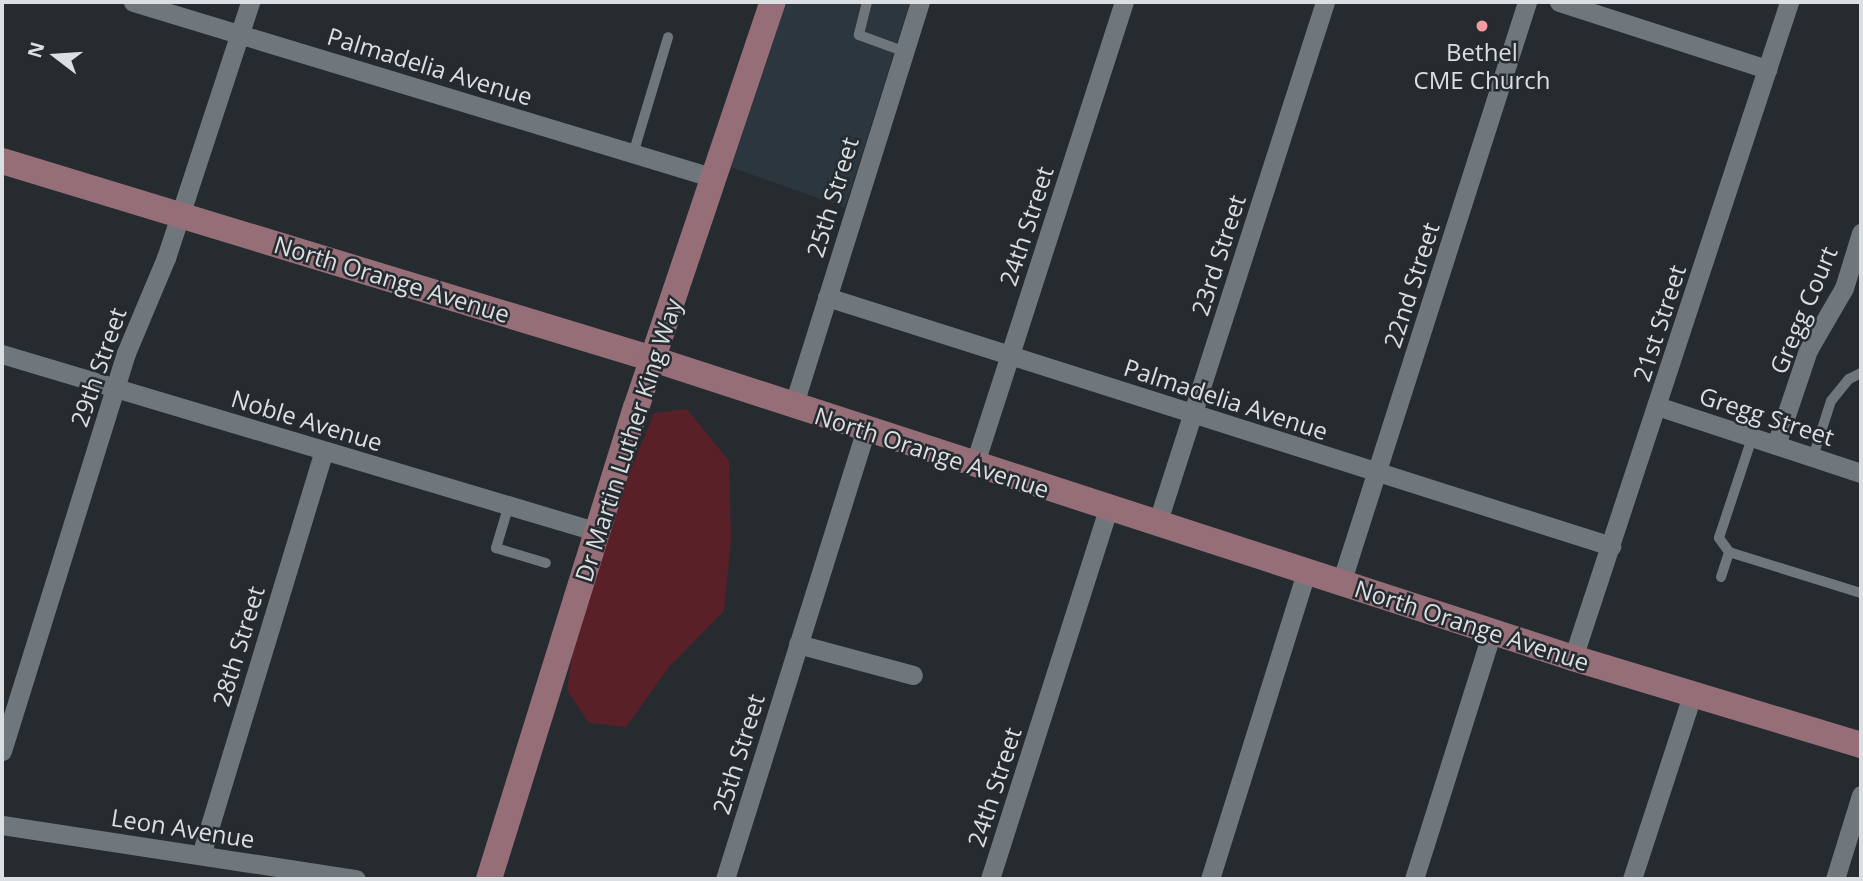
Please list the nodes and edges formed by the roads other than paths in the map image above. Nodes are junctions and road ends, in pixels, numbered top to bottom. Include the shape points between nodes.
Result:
1 (133, 2) edge
2 (250, 2) edge
3 (773, 2) edge
4 (867, 2) edge
5 (920, 2) edge
6 (1125, 2) edge
7 (1325, 2) edge
8 (1527, 2) edge
9 (1559, 2) edge
10 (1789, 2) edge
11 (240, 34) junction
12 (668, 37) dead end
13 (903, 51) junction
14 (1767, 69) junction
15 (634, 154) junction
16 (2, 161) edge
17 (714, 178) junction
18 (181, 215) junction
19 (1861, 233) edge
20 (1853, 291) edge
21 (827, 297) junction
22 (2, 354) edge
23 (1010, 355) junction
24 (653, 359) junction
25 (1861, 373) edge
26 (115, 387) junction
27 (793, 407) junction
28 (1657, 407) junction
29 (1192, 414) junction
30 (865, 431) junction
31 (1752, 438) junction
32 (1776, 446) junction
33 (324, 451) junction
34 (1813, 457) junction
35 (974, 466) junction
36 (1376, 472) junction
37 (1861, 473) edge
38 (508, 508) junction
39 (1108, 509) junction
40 (1157, 524) junction
41 (598, 532) junction
42 (1611, 546) junction
43 (1729, 552) junction
44 (546, 563) dead end
45 (1306, 573) junction
46 (1721, 576) dead end
47 (1341, 583) junction
48 (1861, 593) edge
49 (1492, 631) junction
50 (798, 644) junction
51 (1573, 658) junction
52 (914, 675) dead end
53 (1693, 692) junction
54 (1861, 745) edge
55 (2, 751) edge
56 (1861, 795) edge
57 (2, 825) edge
58 (201, 855) junction
59 (356, 879) edge
60 (489, 879) edge
61 (725, 879) edge
62 (990, 879) edge
63 (1210, 879) edge
64 (1415, 879) edge
65 (1632, 879) edge
66 (1835, 879) edge

1 - 11 street, Palmadelia Avenue
2 - 11 street, 29th Street
3 - 17 street, Dr Martin Luther King Way
4 - 13 lane via 859,35
5 - 13 street, 25th Street
6 - 23 street, 24th Street
7 - 29 street, 23rd Street
8 - 36 street, 22nd Street
9 - 14 street
10 - 14 street, 21st Street
11 - 15 street, Palmadelia Avenue
11 - 18 street, 29th Street
12 - 15 lane
13 - 21 street, 25th Street
14 - 28 street, 21st Street
15 - 17 street, Palmadelia Avenue
16 - 18 street, North Orange Avenue
17 - 24 street, Dr Martin Luther King Way
18 - 24 street, North Orange Avenue
18 - 26 street, 29th Street
19 - 20 street, Gregg Court
20 - 32 street, Gregg Court via 1808,350
21 - 23 street, Palmadelia Avenue
21 - 27 street, 25th Street
22 - 26 street, Noble Avenue
23 - 29 street, Palmadelia Avenue
23 - 35 street, 24th Street
24 - 27 street, North Orange Avenue
24 - 41 street, Dr Martin Luther King Way
25 - 34 lane via 1849,379 1831,401
26 - 33 street, Noble Avenue
26 - 55 street, 29th Street
27 - 30 street, North Orange Avenue
28 - 31 street, Gregg Street
28 - 42 street, 21st Street
29 - 36 street, Palmadelia Avenue
29 - 40 street, 23rd Street
30 - 35 street, North Orange Avenue
30 - 50 street, 25th Street
31 - 32 street, Gregg Street
31 - 43 lane via 1719,538
32 - 34 street, Gregg Street
33 - 38 street, Noble Avenue
33 - 58 street, 28th Street
34 - 37 street, Gregg Street
35 - 39 street, North Orange Avenue
36 - 42 street, Palmadelia Avenue
36 - 47 street, 22nd Street
38 - 41 street, Noble Avenue
38 - 44 lane via 496,548
39 - 40 street, North Orange Avenue
39 - 62 street, 24th Street
40 - 45 street, North Orange Avenue
41 - 60 street, Dr Martin Luther King Way
42 - 51 street, 21st Street
43 - 46 lane
43 - 48 lane
45 - 47 street, North Orange Avenue
45 - 63 street
47 - 49 street, North Orange Avenue
49 - 51 street, North Orange Avenue
49 - 64 street
50 - 52 street
50 - 61 street, 25th Street
51 - 53 street, North Orange Avenue
53 - 54 street, North Orange Avenue
53 - 65 street
56 - 66 street
57 - 58 street, Leon Avenue
58 - 59 street, Leon Avenue

